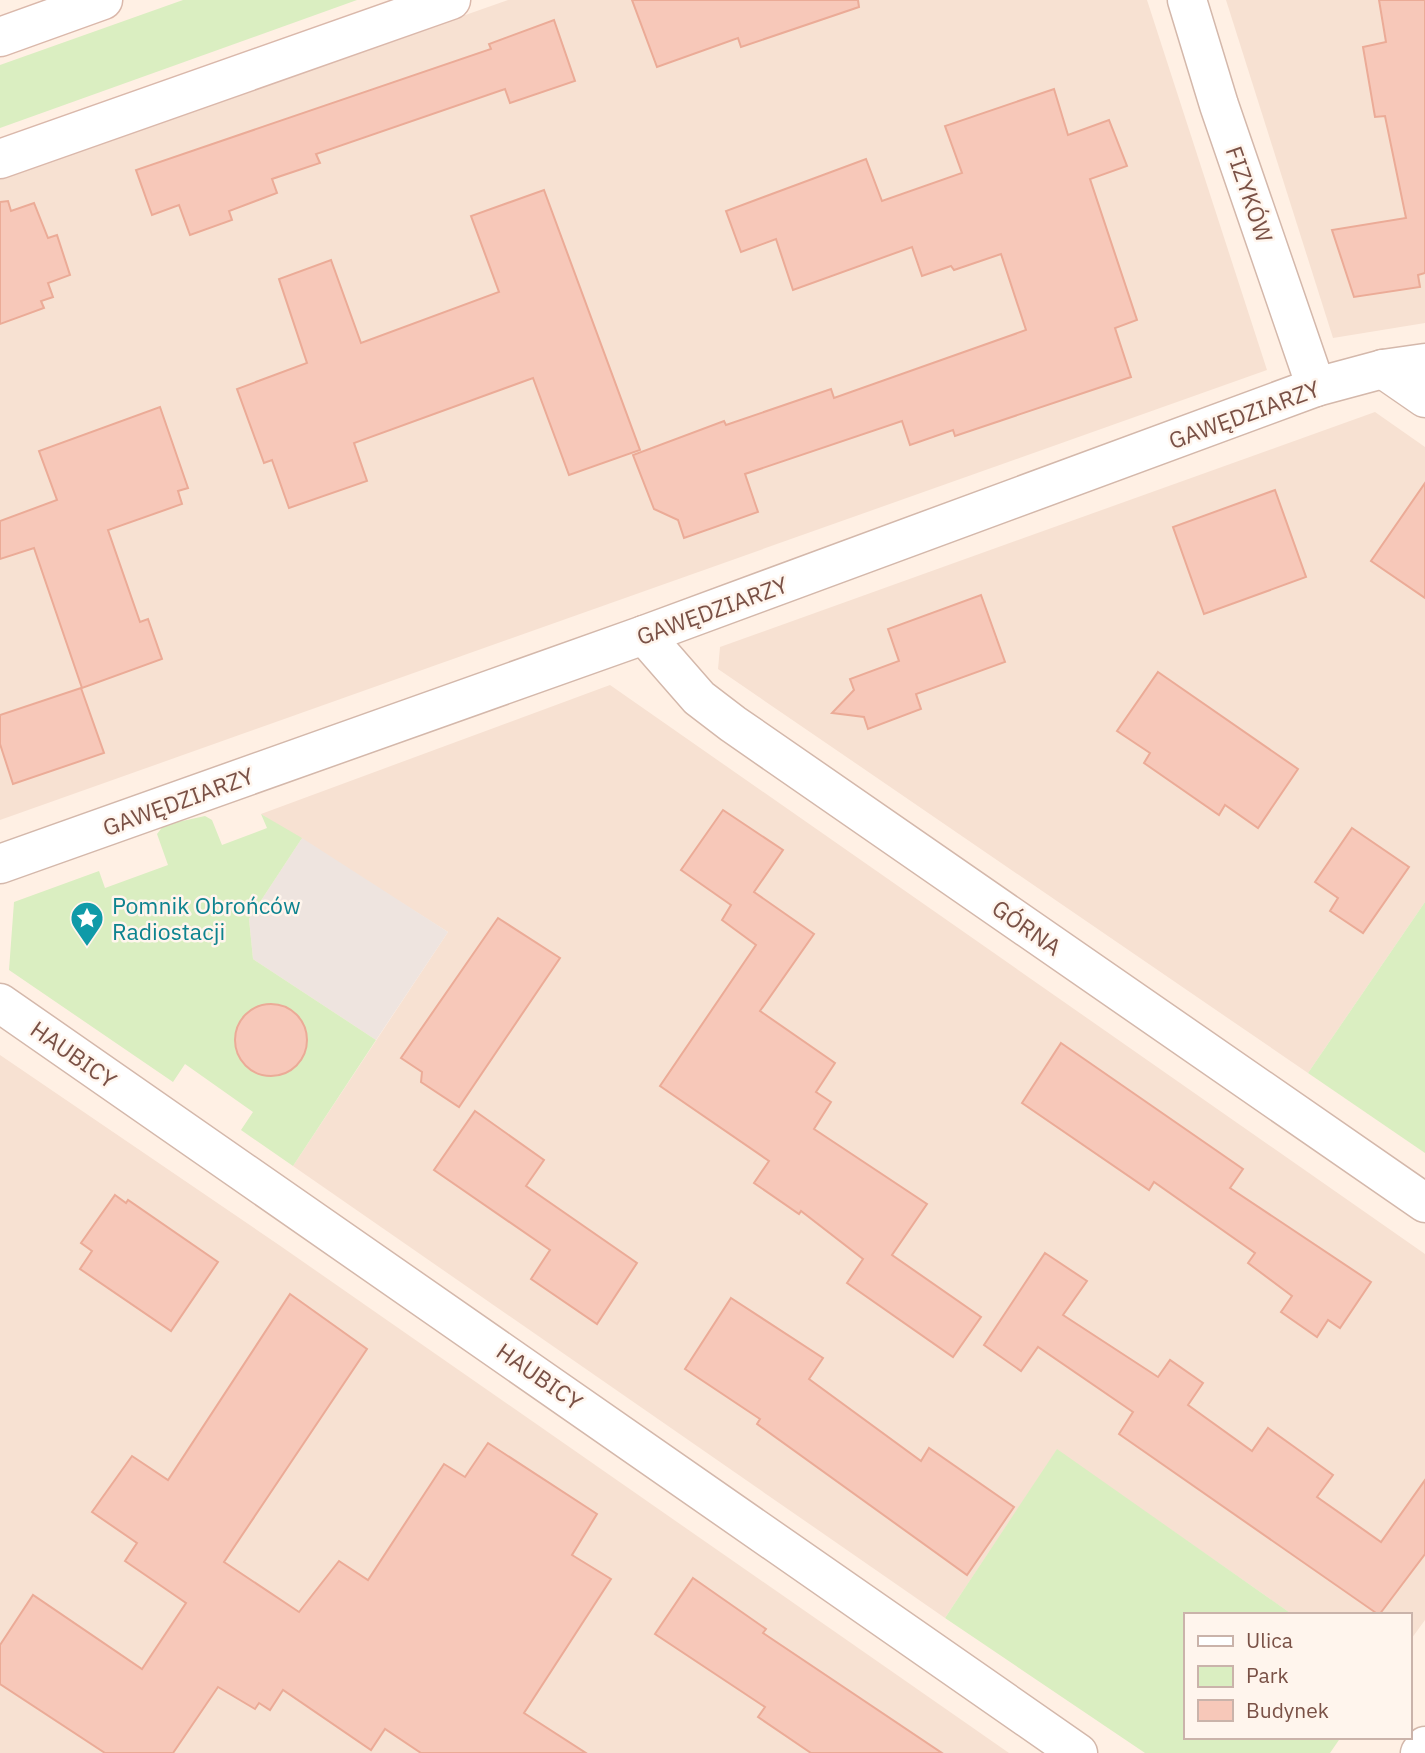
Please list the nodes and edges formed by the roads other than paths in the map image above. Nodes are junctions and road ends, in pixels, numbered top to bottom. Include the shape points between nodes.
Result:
1 (103, 0) edge
2 (451, 0) edge
3 (1187, 0) edge
4 (0, 37) edge
5 (0, 159) edge
6 (1425, 363) edge
7 (1383, 369) junction
8 (1316, 387) junction
9 (1425, 398) edge
10 (644, 635) junction
11 (0, 864) edge
12 (0, 1003) edge
13 (1425, 1203) edge
14 (1425, 1746) edge
15 (1078, 1753) edge
16 (1420, 1753) edge

1 - 4 street
2 - 5 street
3 - 8 street, FIZYKÓW
6 - 7 street, GAWĘDZIARZY
7 - 8 street, GAWĘDZIARZY
7 - 9 street
8 - 10 street, GAWĘDZIARZY
10 - 11 street, GAWĘDZIARZY
10 - 13 street, GÓRNA via 699,698 733,724
12 - 15 street, HAUBICY
14 - 16 street

